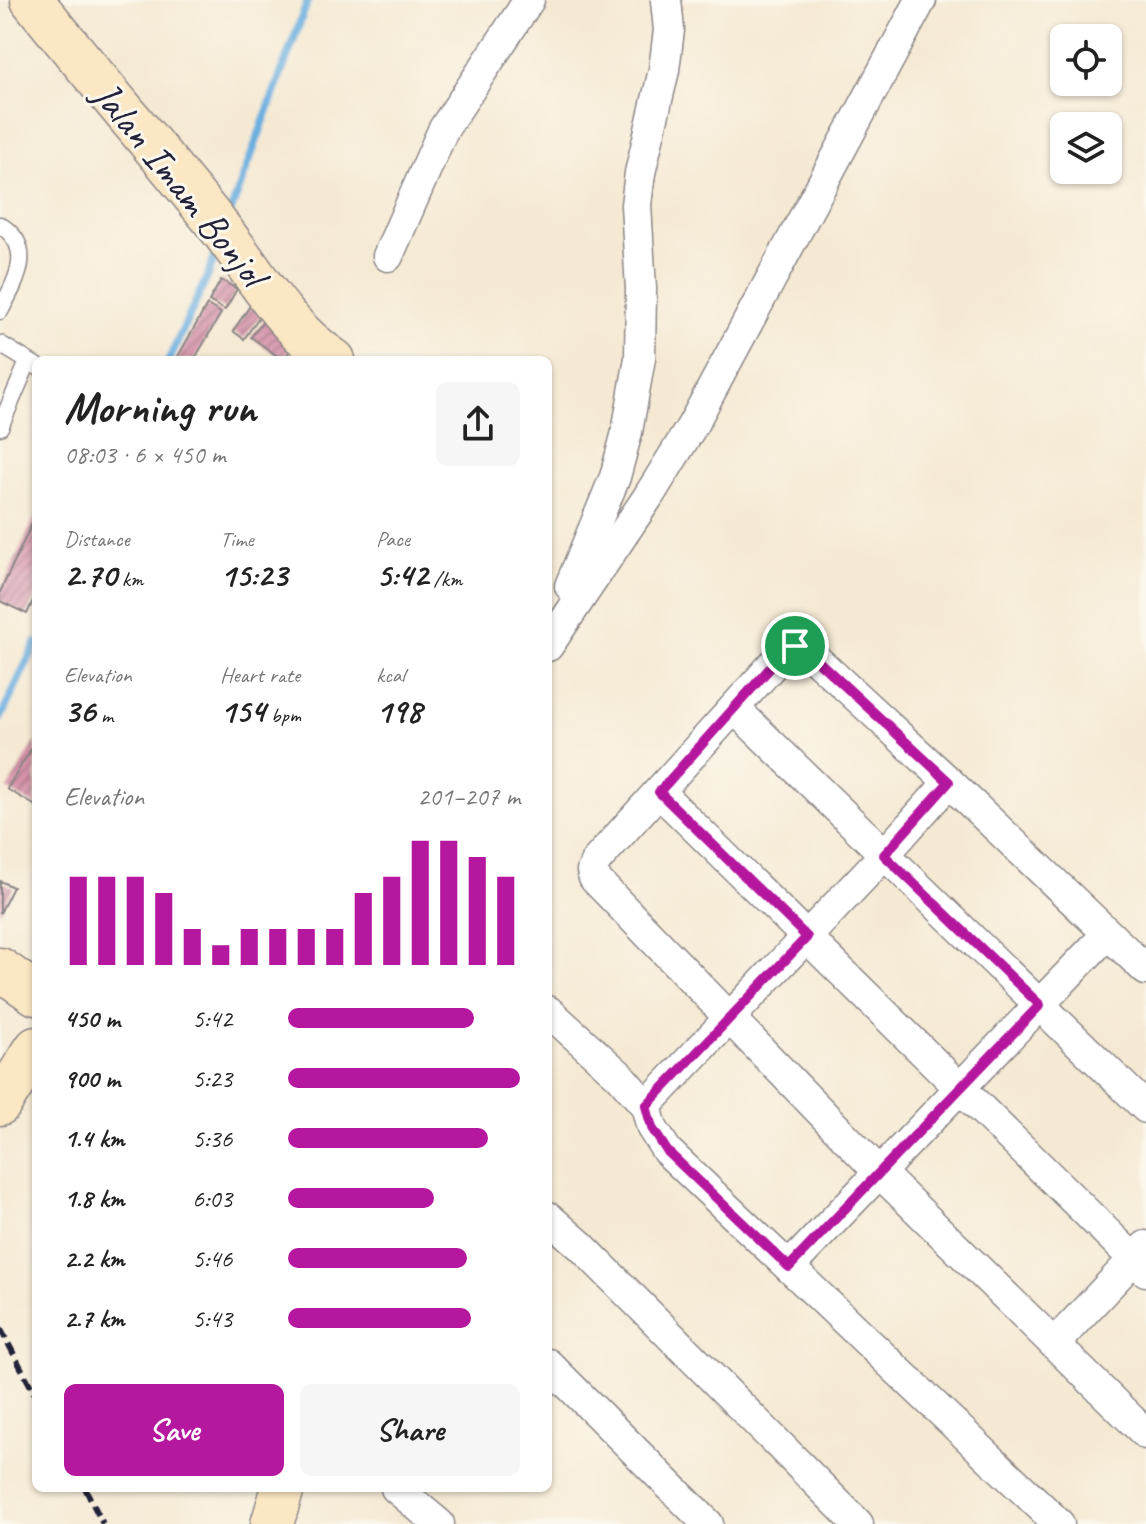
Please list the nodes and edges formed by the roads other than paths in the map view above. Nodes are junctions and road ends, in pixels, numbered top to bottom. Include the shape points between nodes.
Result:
1 (32, 0) edge
2 (529, 0) edge
3 (666, 0) edge
4 (918, 1) edge
5 (0, 225) edge
6 (388, 256) dead end
7 (0, 311) edge
8 (0, 344) edge
9 (328, 356) edge
10 (32, 364) edge
11 (0, 427) edge
12 (568, 585) edge
13 (552, 634) edge
14 (735, 709) junction
15 (949, 782) junction
16 (659, 792) junction
17 (884, 855) junction
18 (1107, 934) junction
19 (807, 937) junction
20 (0, 969) edge
21 (1146, 970) edge
22 (32, 991) edge
23 (1040, 1005) junction
24 (552, 1015) edge
25 (729, 1019) junction
26 (32, 1054) edge
27 (960, 1088) junction
28 (0, 1104) edge
29 (646, 1106) junction
30 (1146, 1108) edge
31 (880, 1173) junction
32 (552, 1221) edge
33 (1142, 1259) edge
34 (789, 1267) junction
35 (1054, 1344) junction
36 (552, 1368) edge
37 (1146, 1434) edge
38 (282, 1492) edge
39 (401, 1492) edge
40 (272, 1524) edge
41 (439, 1524) edge
42 (708, 1524) edge
43 (858, 1524) edge
44 (1059, 1524) edge

1 - 9 street, Jalan Imam Bonjol via 216,223 281,312
2 - 6 street via 443,130
3 - 12 street via 664,70 636,205 640,358 615,477
4 - 12 street via 692,426
5 - 7 lane via 19,247 21,261 19,277
8 - 10 lane
10 - 11 lane
12 - 13 street
14 - 15 street via 795,646 806,650
14 - 16 street
14 - 17 street
15 - 17 street
15 - 18 street
16 - 19 street
16 - 25 street via 596,861 594,878
17 - 19 street
17 - 23 street
18 - 21 street
18 - 23 street
19 - 25 street
19 - 27 street
20 - 22 street
23 - 27 street
23 - 30 street
24 - 29 street
25 - 29 street
25 - 31 street
26 - 28 street
27 - 31 street
27 - 33 street
29 - 34 street via 667,1151
31 - 34 street
31 - 35 street
32 - 43 street
33 - 35 street
34 - 44 street
35 - 37 street
36 - 42 street
38 - 40 street
39 - 41 street

